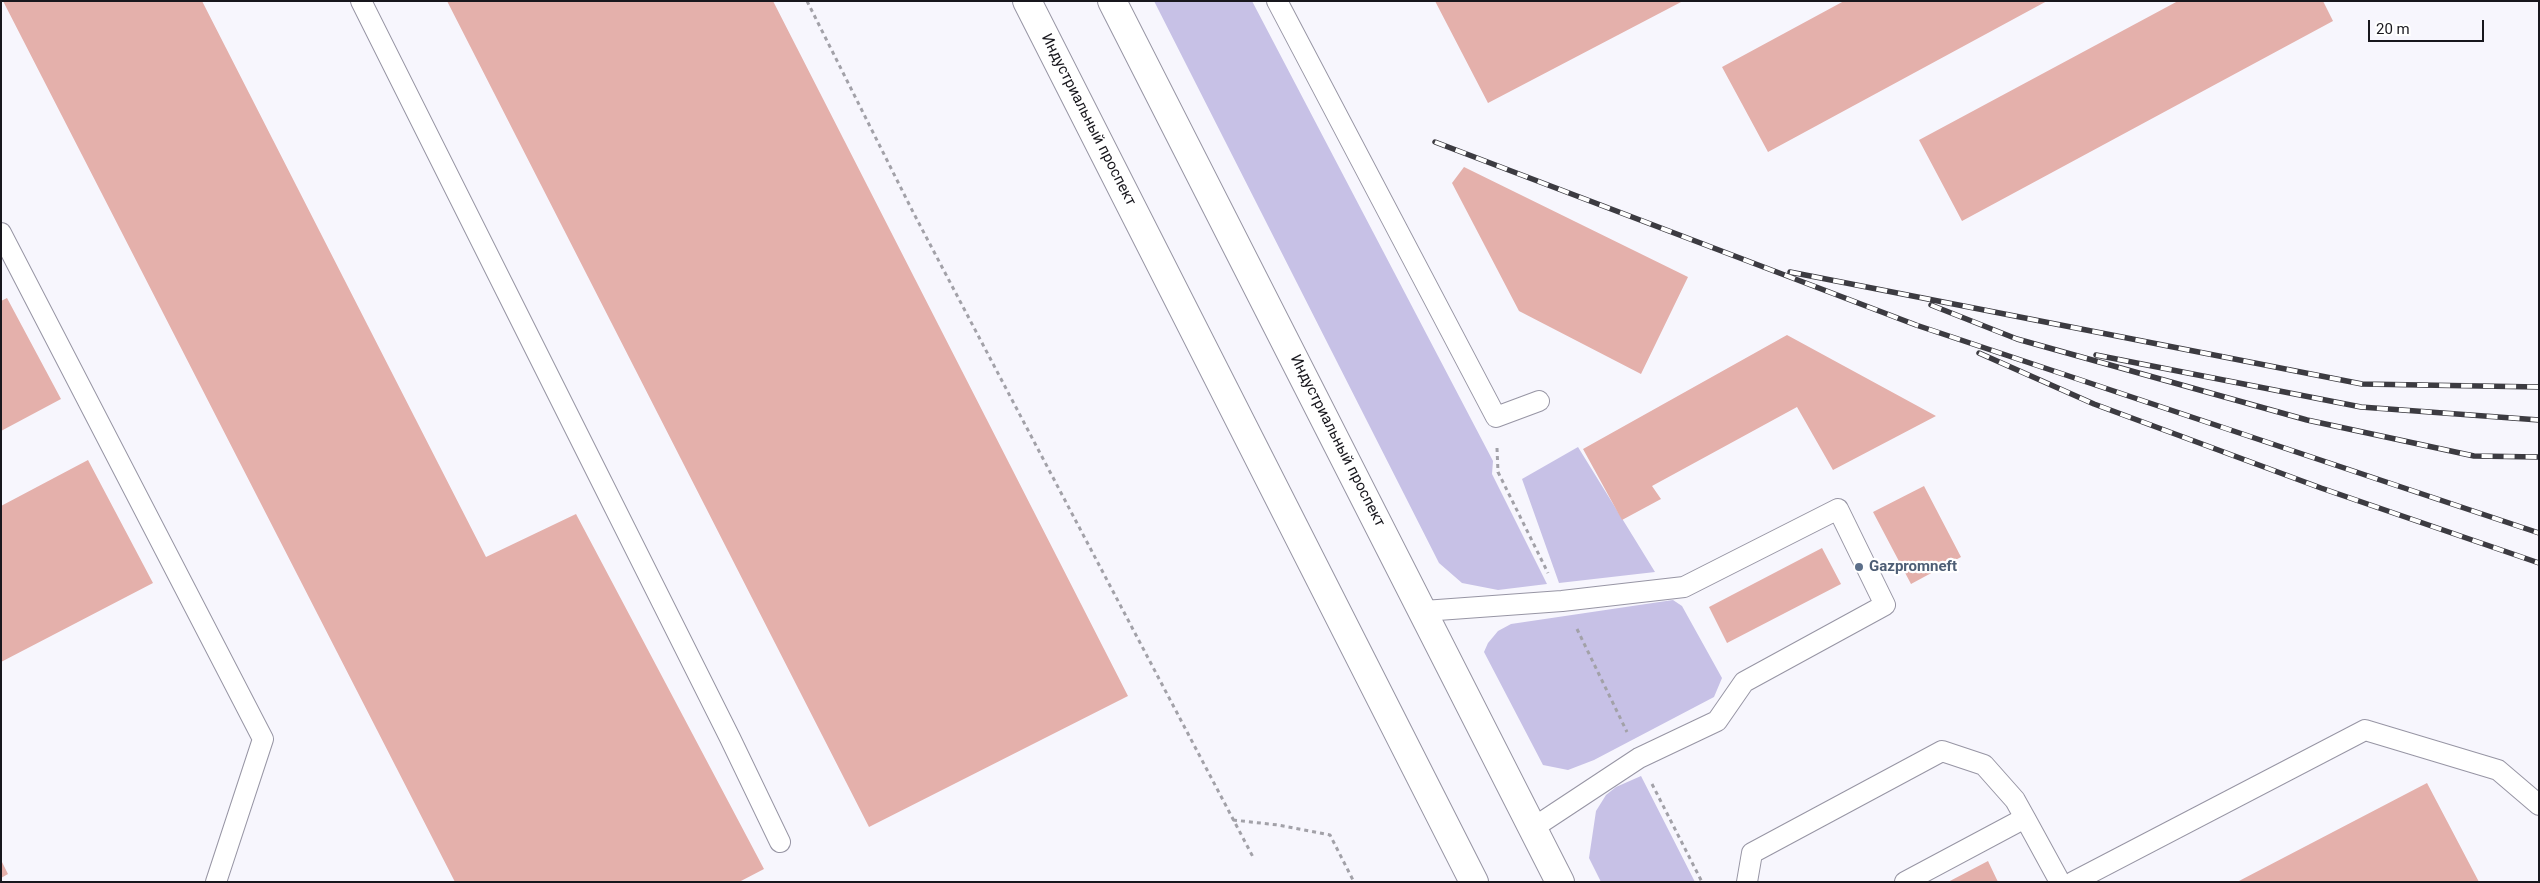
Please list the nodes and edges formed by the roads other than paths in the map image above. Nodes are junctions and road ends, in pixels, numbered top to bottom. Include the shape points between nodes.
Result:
1 (361, 1) edge
2 (1027, 1) edge
3 (1112, 1) edge
4 (1276, 1) edge
5 (1, 233) edge
6 (1539, 401) dead end
7 (1424, 611) junction
8 (2539, 805) edge
9 (2024, 818) junction
10 (1533, 828) junction
11 (780, 842) dead end
12 (216, 882) edge
13 (1474, 882) edge
14 (1560, 882) edge
15 (1747, 882) edge
16 (1905, 882) edge
17 (2060, 882) edge
18 (2073, 882) edge

1 - 11 lane
2 - 13 main road, Индустриальный проспект
3 - 7 main road, Индустриальный проспект
4 - 6 lane via 1496,416
5 - 12 lane via 263,739
7 - 10 main road, Индустриальный проспект
7 - 10 lane via 1684,588 1838,509 1885,605 1744,682 1717,720 1640,758
8 - 18 lane via 2498,770 2365,730
9 - 15 lane via 2015,800 1984,765 1942,751 1752,853
9 - 16 lane
9 - 17 lane
10 - 14 main road, Индустриальный проспект

